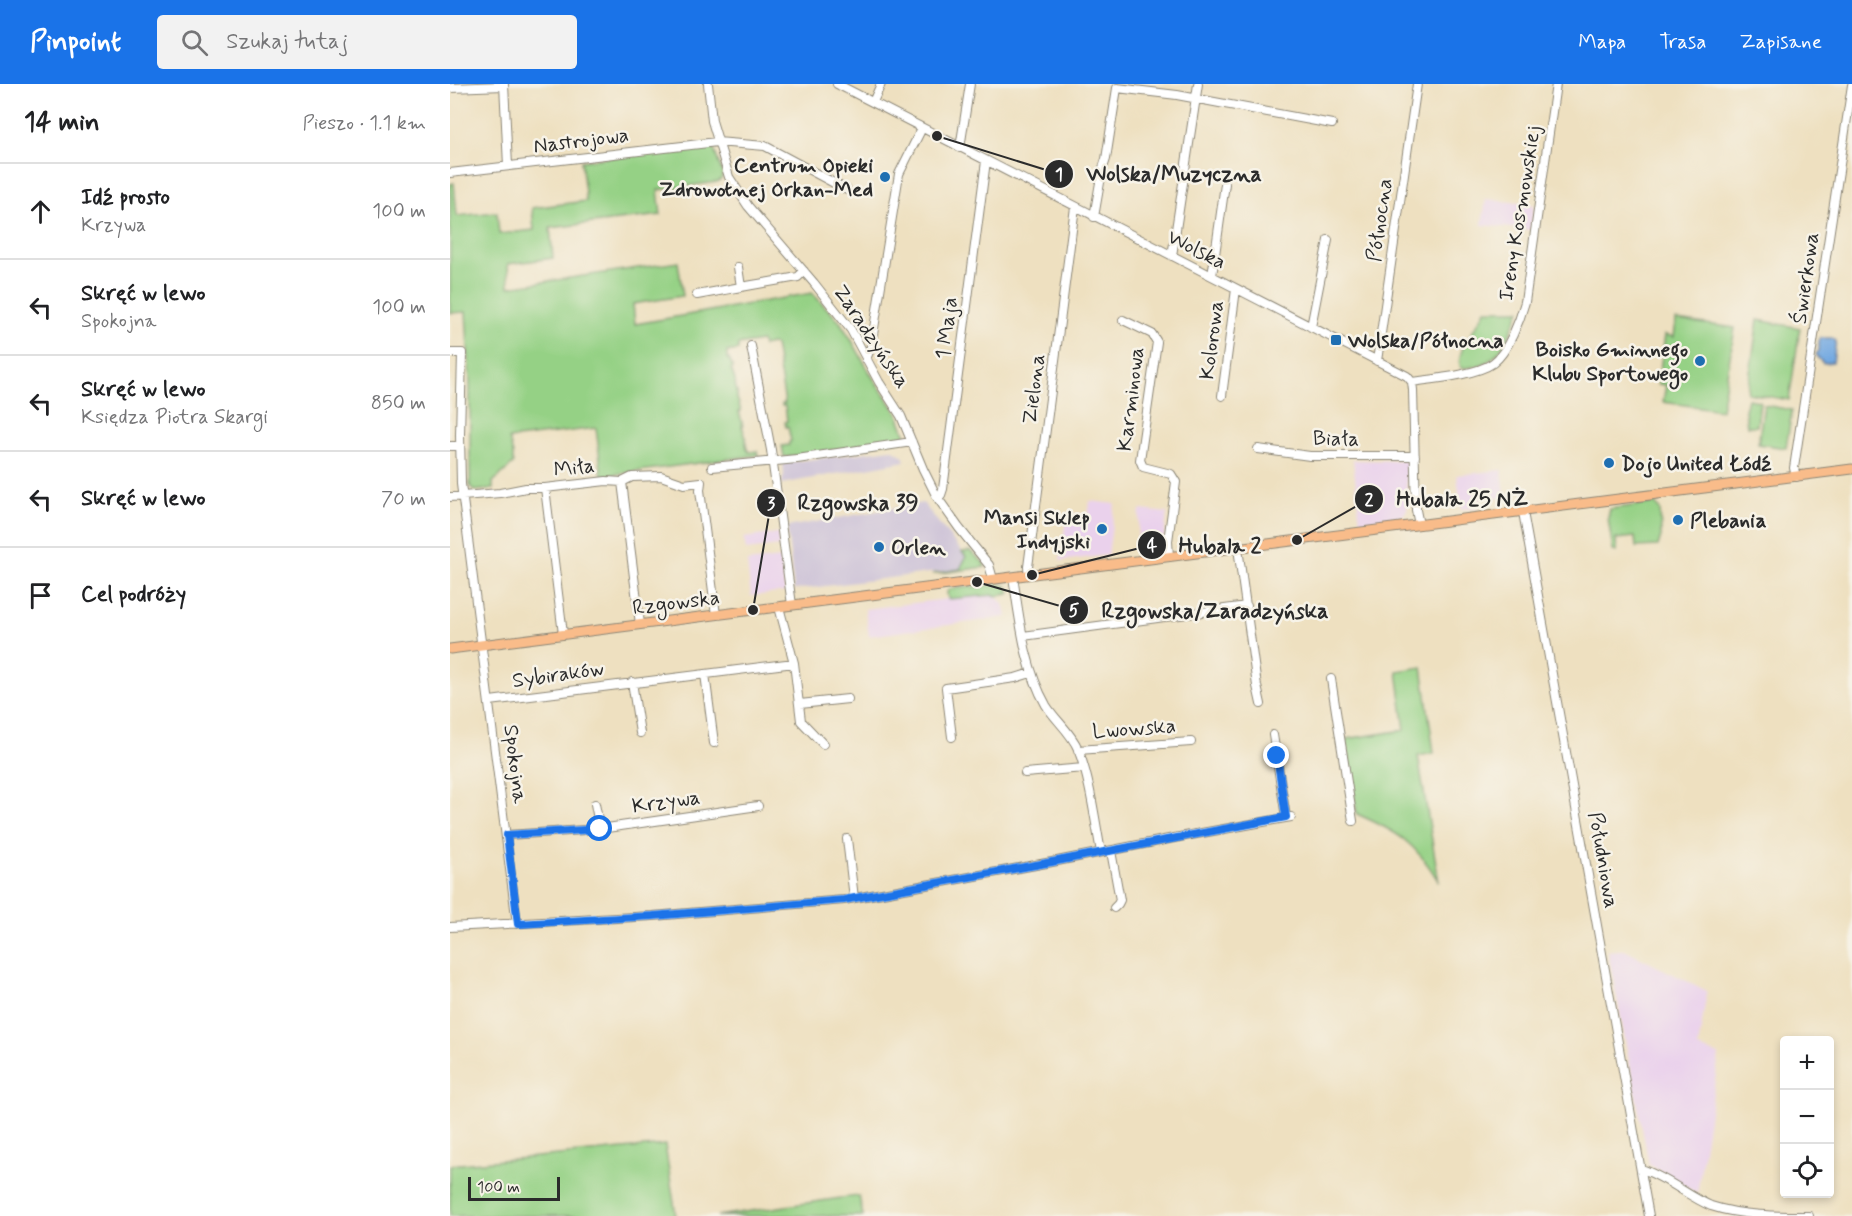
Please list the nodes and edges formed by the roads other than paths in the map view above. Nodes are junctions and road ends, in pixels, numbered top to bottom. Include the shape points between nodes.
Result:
1 (708, 84) edge
2 (837, 84) edge
3 (881, 84) edge
4 (970, 84) edge
5 (1198, 84) edge
6 (1417, 84) edge
7 (1556, 84) edge
8 (504, 85) edge
9 (1852, 85) edge
10 (450, 88) edge
11 (1196, 99) junction
12 (873, 102) junction
13 (1332, 124) dead end
14 (922, 128) junction
15 (717, 142) junction
16 (960, 148) junction
17 (986, 161) junction
18 (508, 166) junction
19 (450, 173) edge
20 (1225, 184) dead end
21 (847, 190) dead end
22 (1075, 207) junction
23 (1094, 217) junction
24 (1328, 240) dead end
25 (1172, 256) junction
26 (738, 267) dead end
27 (804, 271) junction
28 (1212, 276) junction
29 (741, 287) junction
30 (1236, 289) junction
31 (697, 295) dead end
32 (1123, 320) dead end
33 (1311, 327) junction
34 (752, 346) dead end
35 (450, 353) edge
36 (866, 359) junction
37 (1377, 361) junction
38 (1412, 382) junction
39 (1222, 396) dead end
40 (912, 442) junction
41 (450, 446) edge
42 (460, 446) junction
43 (1257, 449) dead end
44 (1415, 456) junction
45 (772, 461) junction
46 (712, 467) dead end
47 (1852, 469) edge
48 (1796, 477) junction
49 (622, 482) junction
50 (545, 488) junction
51 (463, 495) junction
52 (450, 497) edge
53 (937, 497) junction
54 (1523, 512) junction
55 (1419, 525) junction
56 (1239, 548) junction
57 (1169, 557) junction
58 (1029, 575) junction
59 (1013, 577) junction
60 (993, 579) junction
61 (792, 605) junction
62 (1247, 606) junction
63 (779, 607) junction
64 (716, 615) junction
65 (640, 624) junction
66 (563, 634) junction
67 (1023, 636) junction
68 (482, 645) junction
69 (450, 649) edge
70 (794, 663) junction
71 (705, 674) junction
72 (1031, 674) junction
73 (1331, 679) dead end
74 (632, 682) junction
75 (848, 699) dead end
76 (490, 701) junction
77 (800, 704) junction
78 (1261, 704) dead end
79 (640, 734) dead end
80 (1273, 735) dead end
81 (952, 737) dead end
82 (1191, 742) dead end
83 (714, 743) dead end
84 (823, 744) dead end
85 (1078, 750) junction
86 (1084, 768) junction
87 (1025, 773) dead end
88 (595, 804) dead end
89 (758, 806) dead end
90 (1353, 822) dead end
91 (600, 829) junction
92 (507, 835) junction
93 (847, 838) dead end
94 (1111, 851) junction
95 (1101, 852) junction
96 (854, 898) junction
97 (1114, 908) dead end
98 (518, 924) junction
99 (450, 927) edge
100 (1641, 1169) junction
101 (1649, 1216) edge
102 (1809, 1216) edge

1 - 15 street, Zaradzyńska
2 - 12 street, Wolska
3 - 12 street
4 - 16 street
5 - 11 street
6 - 37 street, Północna
7 - 38 street, Ireny Kosmowskiej via 1525,302 1505,349 1487,366
8 - 10 street
8 - 18 street
9 - 48 street, Świerkowa via 1794,468
11 - 13 street
11 - 23 street via 1117,88
11 - 25 street
12 - 14 street, Wolska
14 - 16 street, Wolska
14 - 36 street via 900,174
15 - 18 street, Nastrojowa
15 - 21 street, Nastrojowa via 765,146
15 - 27 street, Zaradzyńska via 729,177 748,206
16 - 17 street, Wolska
17 - 22 street, Wolska
17 - 53 street, 1 Maja via 943,489
18 - 19 street, Nastrojowa
20 - 28 street
22 - 23 street, Wolska
22 - 58 street, Zielona
23 - 25 street, Wolska
24 - 33 street
25 - 28 street, Wolska
26 - 29 street
27 - 29 street via 798,277
27 - 36 street, Zaradzyńska via 851,330
28 - 30 street, Wolska
29 - 31 street
30 - 33 street, Wolska
30 - 39 street, Kolorowa
32 - 57 street, Karminowa via 1149,332 1157,342 1141,464 1149,470 1171,474 1176,482
33 - 37 street, Wolska
34 - 45 street
35 - 42 street, Spokojna via 462,353
36 - 40 street, Zaradzyńska via 894,402
37 - 38 street, Wolska
38 - 44 street
40 - 45 street
40 - 53 street, Zaradzyńska
41 - 42 street
42 - 51 street, Spokojna
43 - 44 street, Biała via 1310,456
44 - 55 street
45 - 46 street
45 - 61 street
47 - 48 main road, Rzgowska
48 - 54 main road, Rzgowska
49 - 50 street, Miła
49 - 64 street, Miła via 632,477 661,476 684,484 701,482
49 - 65 street
50 - 51 street, Miła
50 - 66 street
51 - 52 street, Miła
51 - 68 street, Spokojna
53 - 60 street, Zaradzyńska via 989,565
54 - 55 main road, Rzgowska
54 - 100 street, Południowa
55 - 56 main road, Rzgowska
56 - 57 main road, Rzgowska
56 - 62 street
57 - 58 main road, Rzgowska
58 - 59 main road, Rzgowska
59 - 60 main road, Rzgowska
59 - 67 street
60 - 61 main road, Rzgowska
61 - 63 main road, Rzgowska
62 - 67 street
62 - 78 street
63 - 64 main road, Rzgowska
63 - 70 street
64 - 65 main road, Rzgowska
65 - 66 main road, Rzgowska
66 - 68 main road, Rzgowska
67 - 72 street
68 - 69 main road, Rzgowska
68 - 76 street, Spokojna
70 - 71 street, Sybiraków
70 - 77 street
71 - 74 street, Sybiraków
71 - 83 street
72 - 81 street via 946,688
72 - 85 street via 1046,704
73 - 90 street
74 - 76 street, Sybiraków
74 - 79 street, Sybiraków
75 - 77 street
76 - 92 street, Spokojna
77 - 84 street via 801,721
80 - 94 street via 1288,817
82 - 85 street, Lwowska
85 - 86 street
86 - 87 street
86 - 95 street
88 - 91 street
89 - 91 street, Krzywa
91 - 92 street, Krzywa
92 - 98 street, Spokojna
93 - 96 street
94 - 95 street
94 - 97 street via 1120,900
95 - 96 street
96 - 98 street
98 - 99 street
100 - 101 street, Południowa
100 - 102 street via 1726,1211

